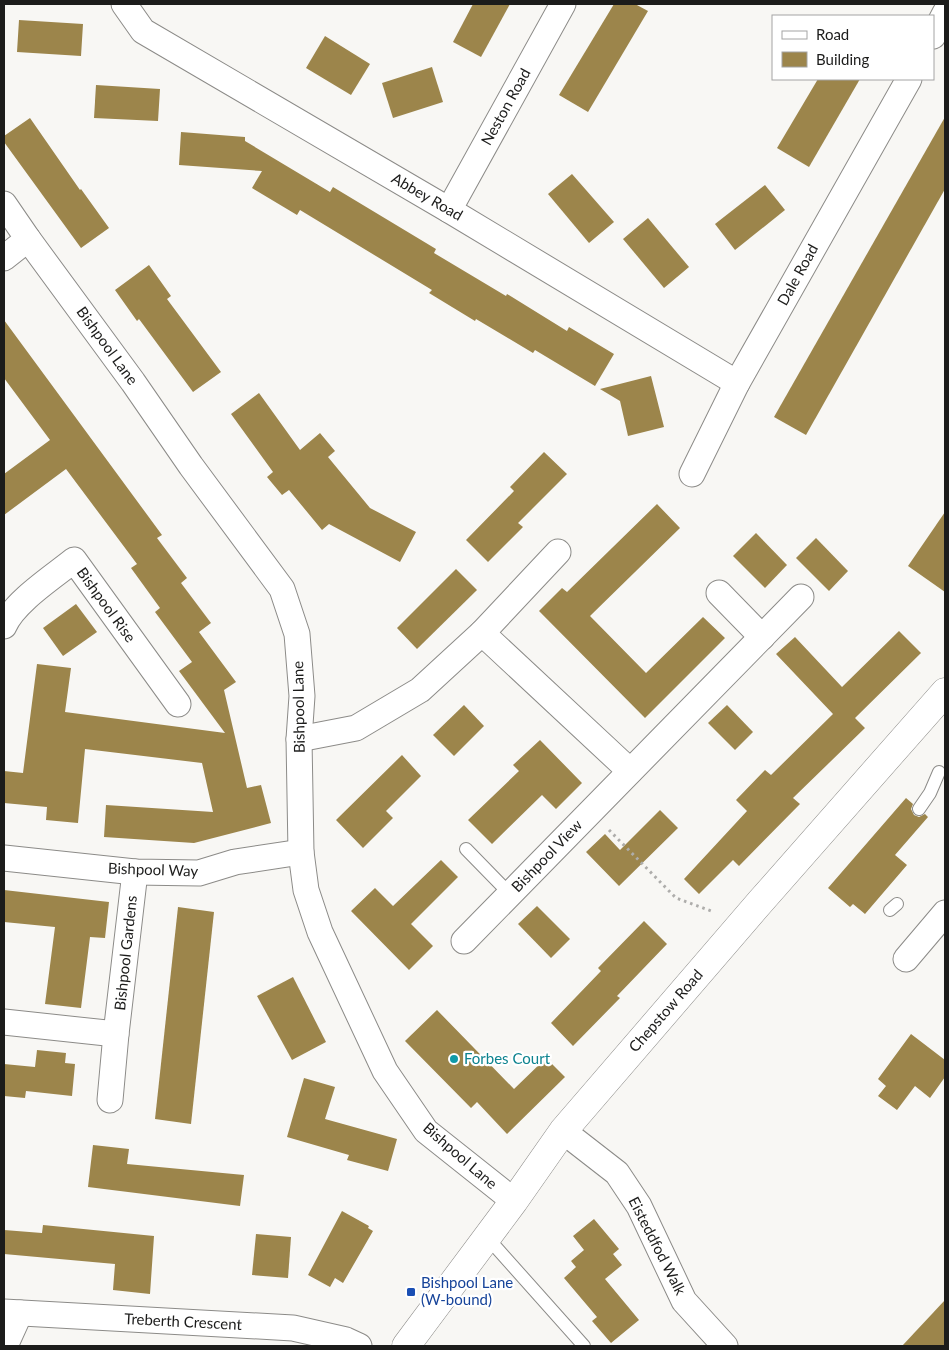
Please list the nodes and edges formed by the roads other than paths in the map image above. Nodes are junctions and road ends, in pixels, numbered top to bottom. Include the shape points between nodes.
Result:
1 (124, 4) edge
2 (563, 4) edge
3 (945, 14) edge
4 (934, 34) edge
5 (907, 80) edge
6 (4, 204) edge
7 (449, 210) junction
8 (28, 239) junction
9 (4, 258) edge
10 (737, 383) junction
11 (692, 474) dead end
12 (558, 552) dead end
13 (719, 593) dead end
14 (801, 597) dead end
15 (4, 626) edge
16 (482, 633) junction
17 (762, 637) junction
18 (945, 692) edge
19 (178, 704) dead end
20 (299, 739) junction
21 (630, 771) junction
22 (939, 772) dead end
23 (919, 809) dead end
24 (466, 849) dead end
25 (301, 852) junction
26 (4, 858) edge
27 (135, 872) junction
28 (510, 894) junction
29 (945, 913) edge
30 (464, 941) dead end
31 (906, 959) dead end
32 (4, 1022) edge
33 (116, 1034) junction
34 (110, 1100) dead end
35 (562, 1131) junction
36 (514, 1201) junction
37 (486, 1236) junction
38 (12, 1313) edge
39 (5, 1346) edge
40 (359, 1346) edge
41 (406, 1346) edge
42 (584, 1346) edge
43 (725, 1346) edge

1 - 7 street, Abbey Road via 143,31
2 - 7 street, Neston Road
3 - 4 street
5 - 10 street, Dale Road
6 - 8 street, Bishpool Lane
7 - 10 street, Abbey Road
8 - 9 street
8 - 20 street, Bishpool Lane via 282,589 297,634 302,696
10 - 11 street, Dale Road
12 - 16 street
13 - 17 street
14 - 17 street, Bishpool View
15 - 19 street, Bishpool Rise via 30,594 74,560
16 - 20 street via 420,690 356,728
16 - 21 street
17 - 21 street, Bishpool View
18 - 35 main road, Chepstow Road
20 - 25 street, Bishpool Lane
21 - 28 street, Bishpool View
22 - 23 lane
24 - 28 lane
25 - 27 street, Bishpool Way via 235,862 199,874
25 - 36 street, Bishpool Lane via 306,890 320,932 385,1071 426,1131
26 - 27 street, Bishpool Way
27 - 33 street, Bishpool Gardens
28 - 30 street, Bishpool View
29 - 31 street
32 - 33 street
33 - 34 street, Bishpool Gardens
35 - 36 main road, Chepstow Road
35 - 43 street, Eisteddfod Walk via 616,1173 639,1206 684,1301
36 - 37 main road, Chepstow Road
37 - 41 main road, Chepstow Road
37 - 42 lane
38 - 39 street
38 - 40 street, Treberth Crescent via 294,1328

